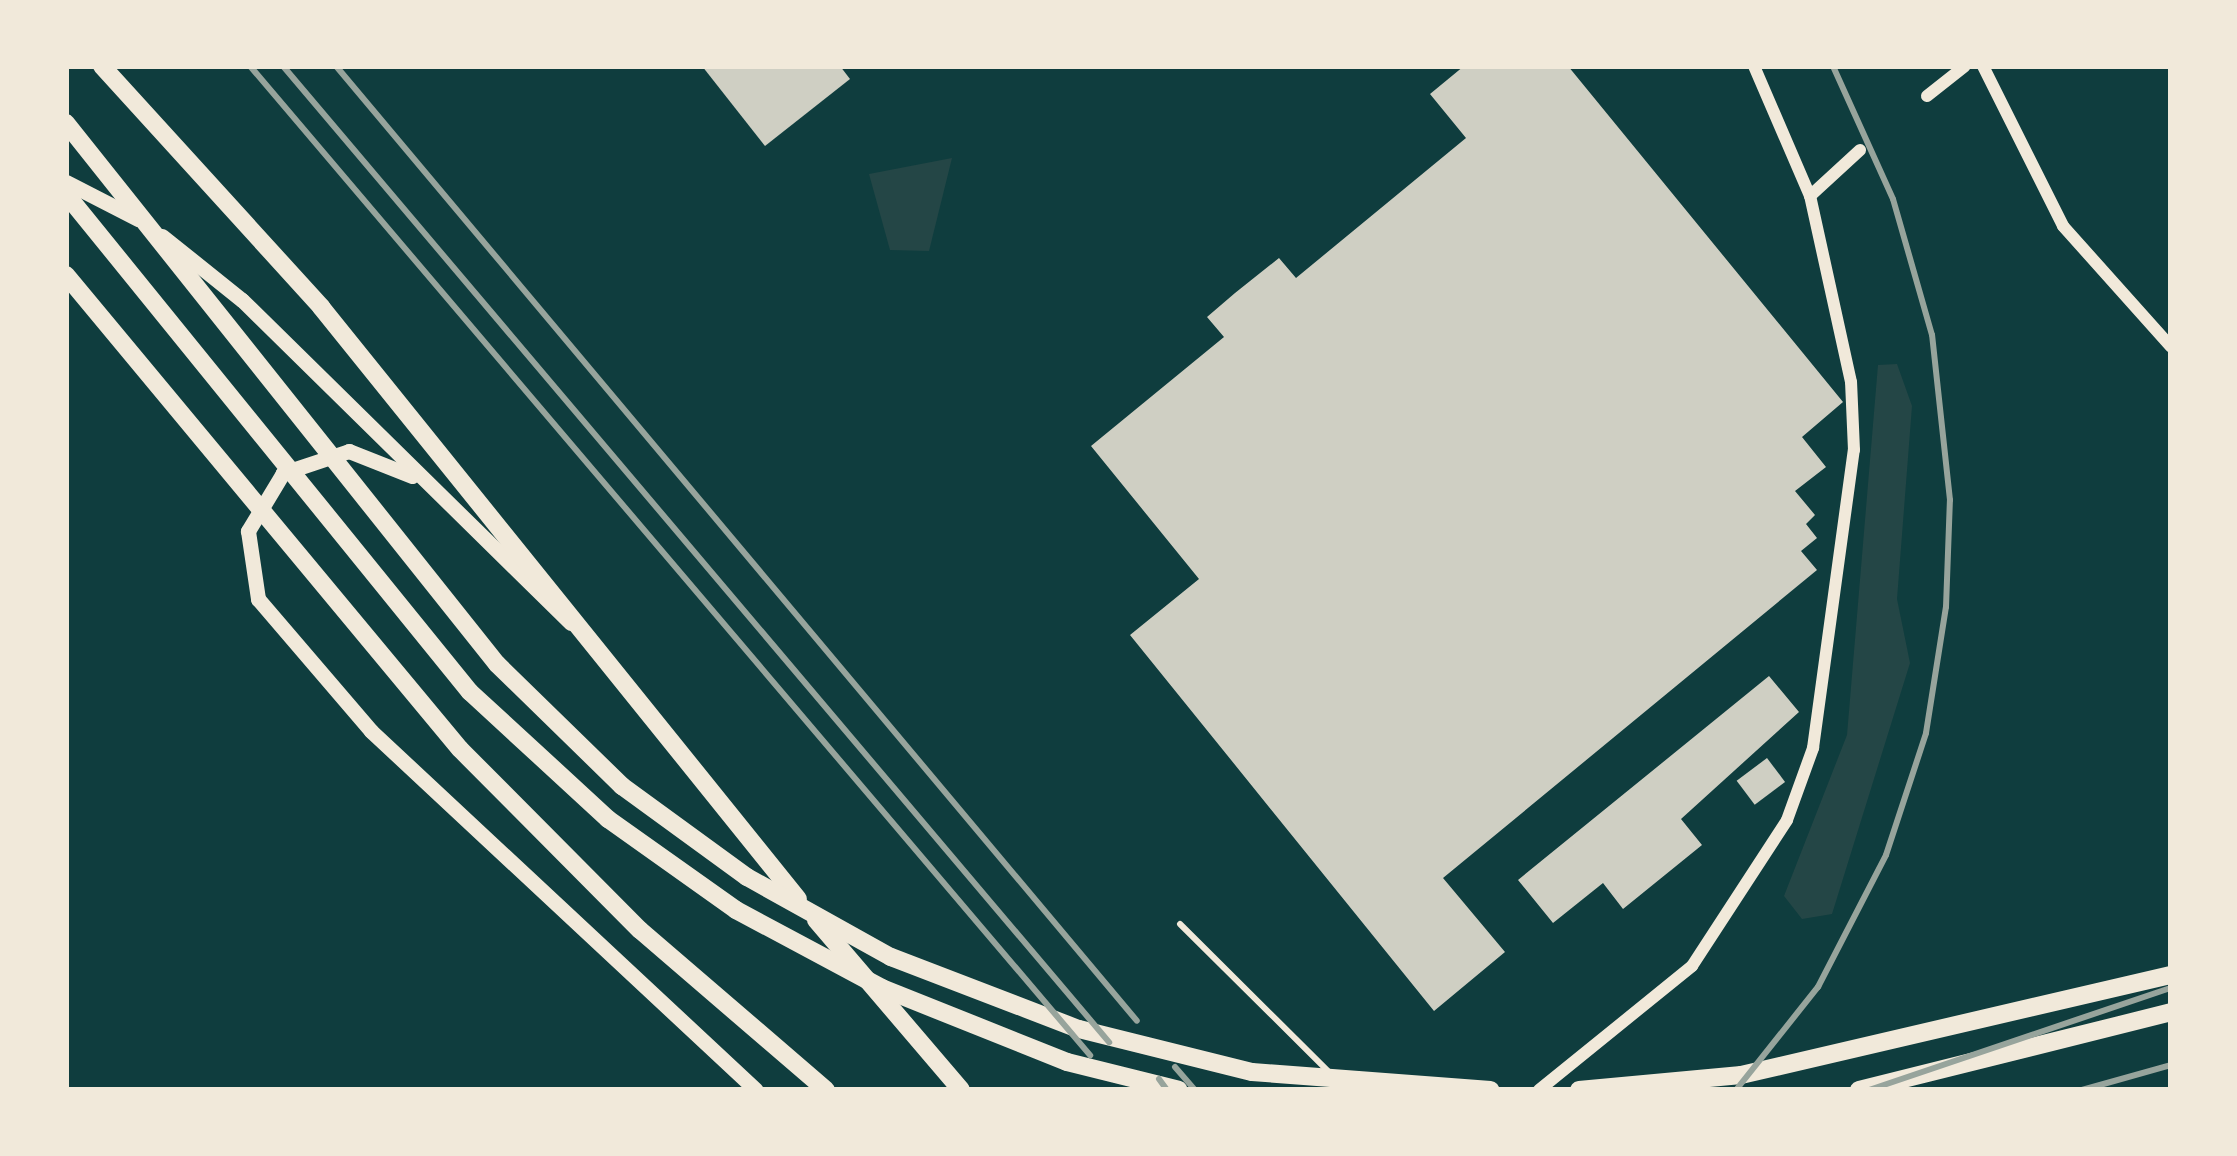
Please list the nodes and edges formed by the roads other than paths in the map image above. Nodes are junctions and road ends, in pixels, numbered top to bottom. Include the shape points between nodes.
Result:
1 (102, 66) edge
2 (1754, 66) edge
3 (1965, 66) edge
4 (1983, 66) edge
5 (1927, 96) dead end
6 (66, 123) edge
7 (1860, 150) dead end
8 (66, 182) edge
9 (66, 194) edge
10 (1810, 196) junction
11 (66, 275) edge
12 (2171, 347) edge
13 (412, 476) junction
14 (601, 644) junction
15 (1180, 924) dead end
16 (2171, 975) edge
17 (2171, 1012) edge
18 (756, 1090) edge
19 (826, 1090) edge
20 (961, 1090) edge
21 (1179, 1090) edge
22 (1348, 1090) edge
23 (1490, 1090) edge
24 (1539, 1090) edge
25 (1579, 1090) edge
26 (1859, 1090) edge

1 - 14 main road via 321,308
2 - 10 street
3 - 5 street
4 - 12 street via 2063,226
6 - 23 main road via 497,664 622,786 747,877 891,957 1078,1029 1252,1072
7 - 10 street
8 - 13 street via 121,207 242,300
9 - 21 main road via 455,675 608,819 736,910 882,988 1067,1062
10 - 24 street via 1843,308 1854,449 1803,788 1692,966
11 - 19 main road via 352,629 514,806
13 - 14 street
13 - 18 street via 349,451 284,473 248,531 258,599 371,731
14 - 20 main road
15 - 22 lane
16 - 25 main road via 1742,1075
17 - 26 main road

